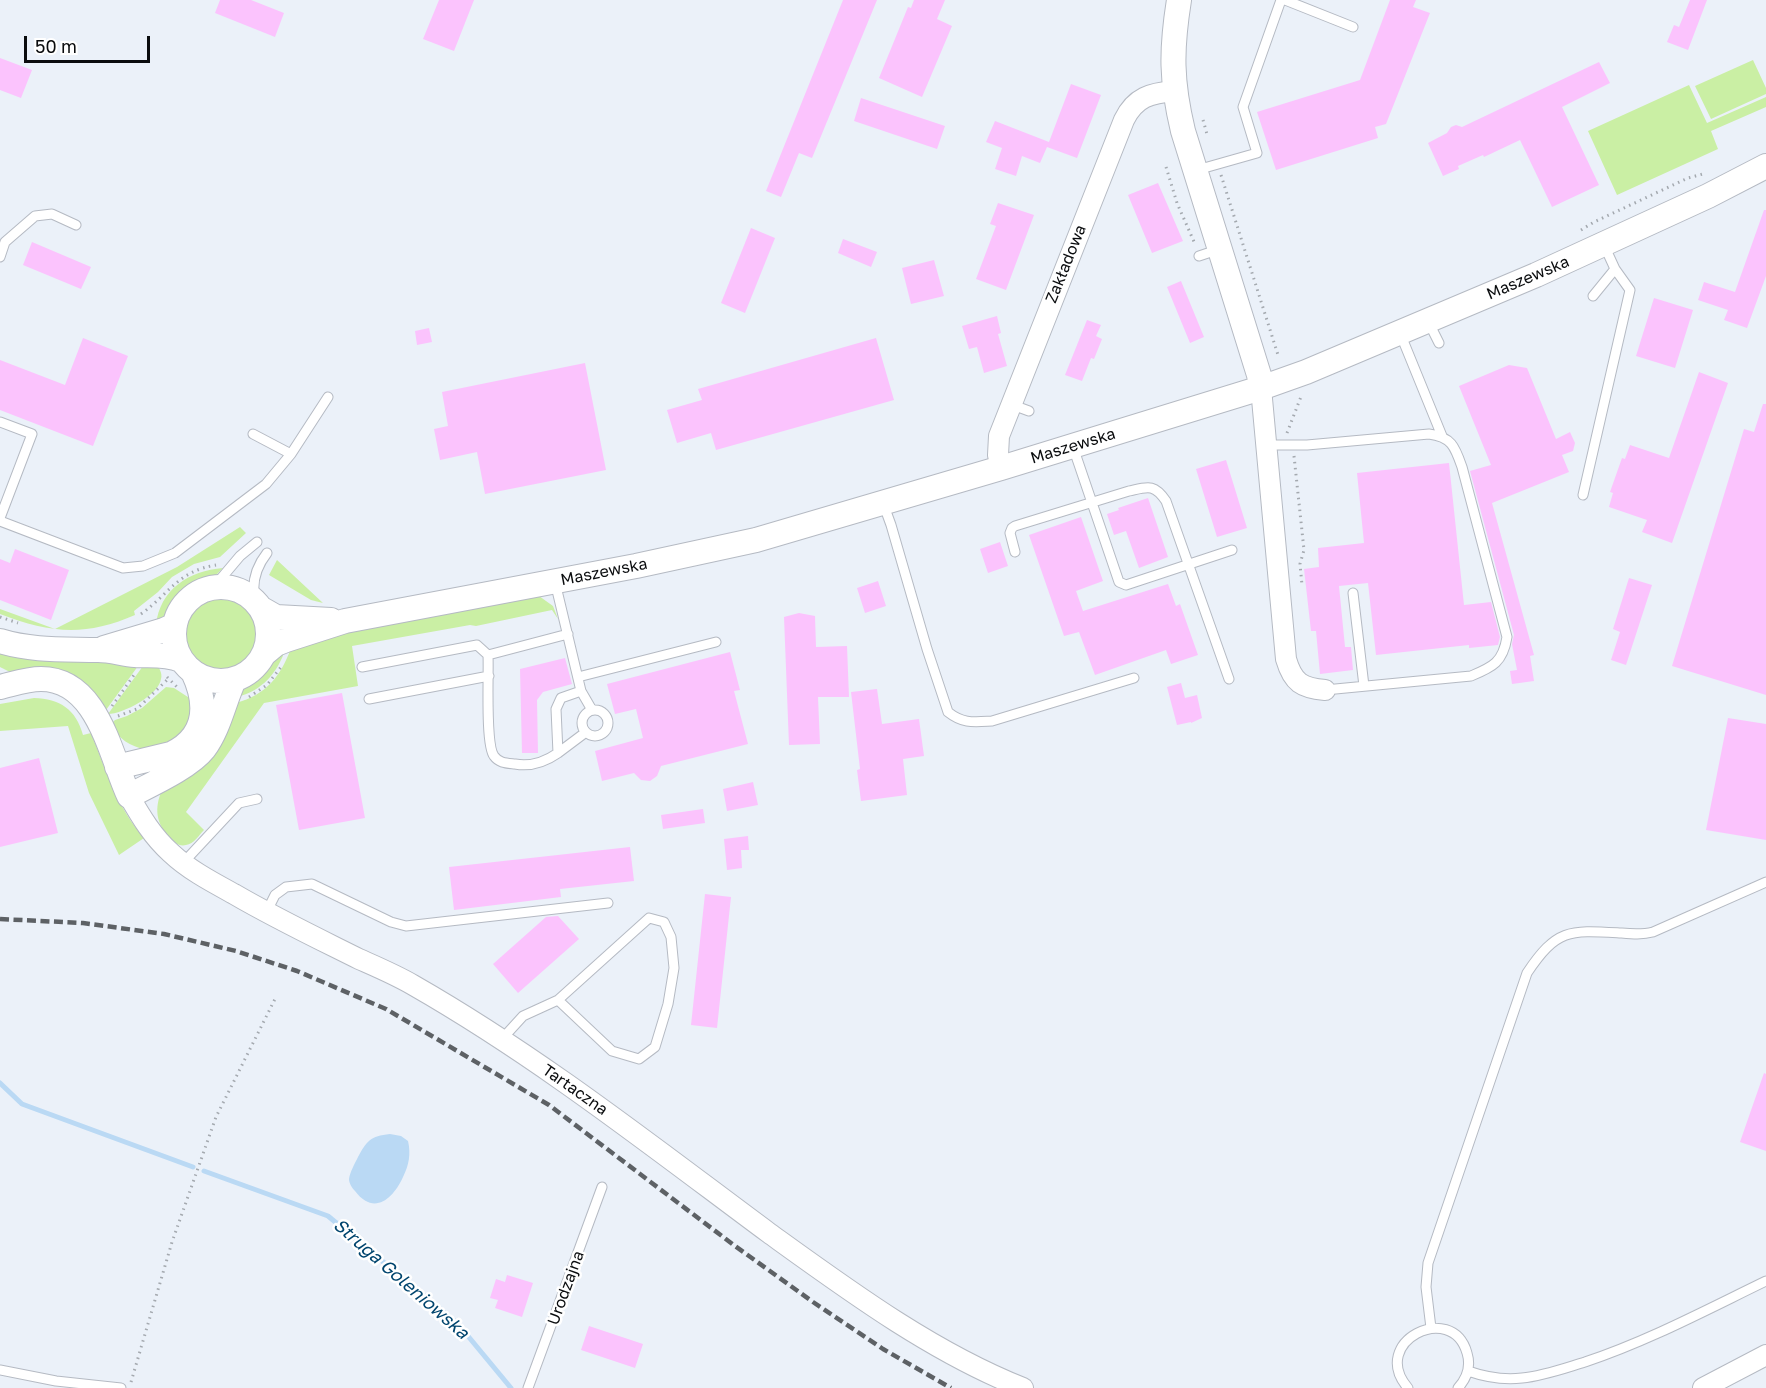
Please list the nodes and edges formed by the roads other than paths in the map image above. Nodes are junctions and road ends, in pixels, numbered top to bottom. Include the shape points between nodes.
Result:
1 (1179, 0) edge
2 (1283, 0) edge
3 (1353, 27) dead end
4 (1174, 91) junction
5 (1766, 166) edge
6 (1206, 167) junction
7 (76, 225) dead end
8 (1604, 245) junction
9 (0, 257) edge
10 (1615, 269) junction
11 (1593, 296) dead end
12 (1428, 321) junction
13 (1400, 333) junction
14 (1439, 343) dead end
15 (1261, 388) junction
16 (328, 397) dead end
17 (0, 422) edge
18 (253, 434) dead end
19 (1442, 436) junction
20 (1073, 446) junction
21 (1268, 446) junction
22 (291, 454) junction
23 (1001, 468) junction
24 (1583, 495) dead end
25 (1091, 502) junction
26 (883, 503) junction
27 (0, 520) edge
28 (257, 542) dead end
29 (1232, 550) dead end
30 (1015, 552) dead end
31 (267, 553) dead end
32 (1188, 564) junction
33 (555, 582) junction
34 (213, 588) junction
35 (1353, 593) dead end
36 (258, 605) junction
37 (345, 621) junction
38 (175, 625) junction
39 (568, 634) junction
40 (0, 641) edge
41 (716, 642) dead end
42 (99, 650) junction
43 (488, 655) junction
44 (274, 657) junction
45 (362, 667) dead end
46 (181, 670) junction
47 (489, 676) junction
48 (578, 677) junction
49 (1134, 678) dead end
50 (1229, 679) dead end
51 (1364, 686) junction
52 (0, 687) edge
53 (241, 688) junction
54 (1326, 690) joint
55 (581, 691) junction
56 (369, 699) dead end
57 (592, 710) junction
58 (586, 732) junction
59 (558, 753) junction
60 (117, 767) junction
61 (129, 796) junction
62 (257, 799) dead end
63 (183, 863) junction
64 (1766, 882) edge
65 (608, 903) dead end
66 (266, 913) junction
67 (558, 1000) junction
68 (502, 1039) junction
69 (602, 1186) dead end
70 (1766, 1281) edge
71 (1431, 1328) junction
72 (1766, 1355) edge
73 (0, 1370) edge
74 (1468, 1371) junction
75 (121, 1388) edge
76 (528, 1388) edge
77 (1023, 1388) edge
78 (1408, 1388) edge
79 (1458, 1388) edge
80 (1703, 1388) edge

1 - 4 street via 1172,57
2 - 3 lane
2 - 6 lane via 1243,107 1257,153
4 - 6 street via 1183,131
4 - 23 street, Zakładowa via 1136,102 1124,120 1020,407 997,443
5 - 8 street, Maszewska
6 - 15 street via 1210,253
7 - 9 lane via 52,214 35,216 5,242
8 - 10 lane
8 - 12 street, Maszewska
10 - 11 lane
10 - 24 lane via 1630,290
12 - 13 street, Maszewska
12 - 14 lane
13 - 15 street, Maszewska
13 - 19 lane
15 - 20 street, Maszewska
15 - 21 street
16 - 22 lane
17 - 27 lane via 32,434
18 - 22 lane
19 - 21 lane
19 - 51 lane via 1454,446 1462,467 1507,637 1505,650 1498,661 1471,676
20 - 23 street, Maszewska
20 - 25 lane
21 - 54 street via 1286,659 1297,681 1308,688
22 - 27 lane via 266,484 175,553 143,566 123,568
23 - 26 street, Maszewska
25 - 30 lane via 1012,528
25 - 32 lane via 1147,486 1155,489 1166,501
25 - 32 lane via 1122,584
26 - 33 street, Maszewska via 746,543
26 - 49 lane via 948,712 957,719 992,721
28 - 34 lane
29 - 32 lane
31 - 36 lane via 255,574
32 - 50 lane
33 - 37 street, Maszewska
33 - 39 lane
34 - 36 street via 236,589
34 - 38 street via 184,604
35 - 51 lane
36 - 37 street, Maszewska via 276,617
36 - 44 street via 268,627
37 - 44 street, Maszewska via 276,644
38 - 42 street
38 - 46 street
39 - 43 lane
39 - 48 lane
40 - 42 street via 43,649
41 - 48 lane
42 - 46 street via 169,656
43 - 45 lane via 477,645
43 - 47 lane
44 - 53 street via 252,670
46 - 53 street
46 - 60 street via 201,690 199,727 190,740 171,754
47 - 56 lane
47 - 59 lane via 493,755 501,763 520,765 545,762
48 - 55 lane
51 - 54 lane
52 - 60 street, Tartaczna via 42,679 72,689 95,713
53 - 61 street via 200,753
55 - 57 lane
55 - 59 lane via 561,698 556,709
57 - 58 lane via 583,717
57 - 58 lane via 605,714 609,727 599,736
58 - 59 lane
60 - 61 street, Tartaczna
61 - 63 street, Tartaczna via 154,836
62 - 63 lane via 240,803
63 - 66 street, Tartaczna
64 - 71 lane via 1643,935 1563,935 1538,957 1527,974 1428,1263 1426,1287
65 - 66 lane via 406,926 312,884 286,887 275,895
66 - 68 street, Tartaczna via 412,984
67 - 67 lane via 649,918 664,922 671,937 674,968 656,1047 639,1059 612,1051
67 - 68 lane via 523,1016
68 - 77 street, Tartaczna via 890,1317
69 - 76 lane, Urodzajna
70 - 74 lane via 1653,1336 1563,1369 1522,1378 1481,1376
71 - 74 lane via 1452,1333 1460,1340 1469,1360
71 - 78 lane via 1410,1336 1399,1355 1401,1377
72 - 80 street
73 - 75 lane
74 - 79 lane

